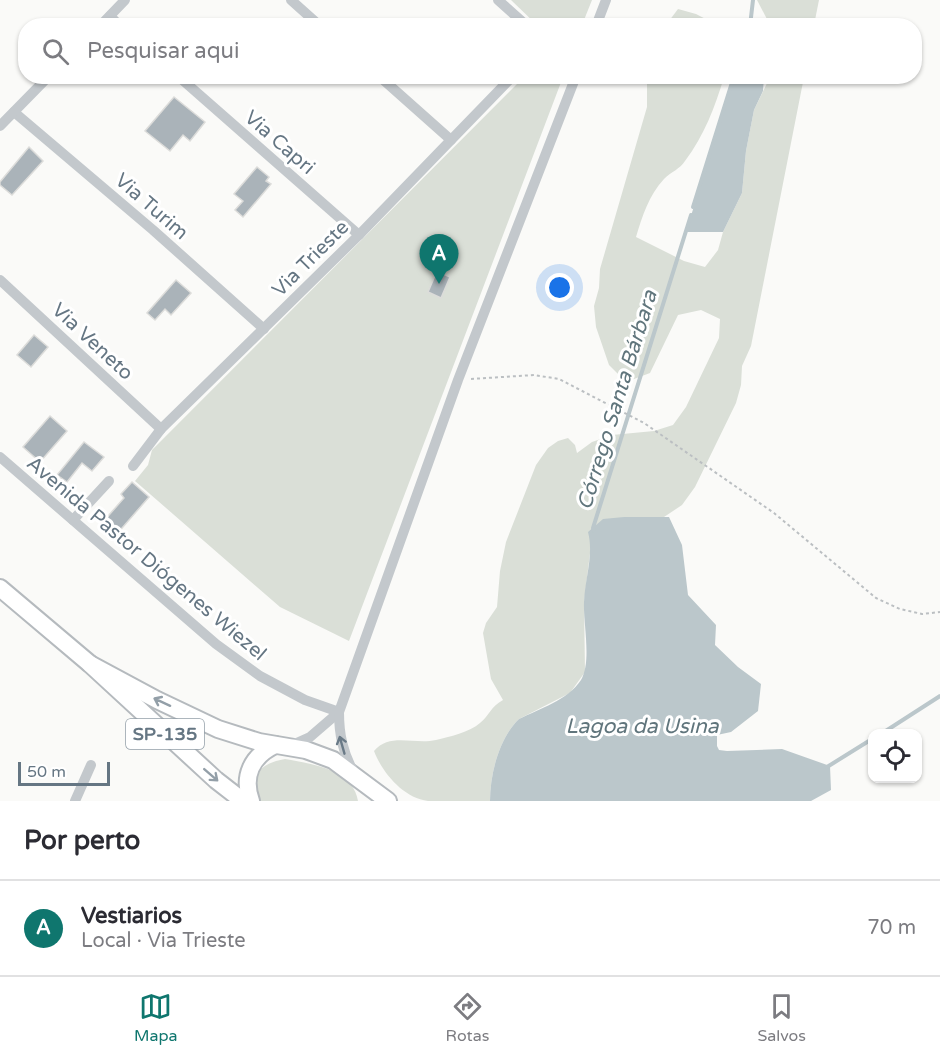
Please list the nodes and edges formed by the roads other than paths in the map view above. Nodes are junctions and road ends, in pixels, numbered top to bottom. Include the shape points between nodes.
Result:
1 (125, 0) edge
2 (291, 0) edge
3 (498, 0) edge
4 (606, 0) edge
5 (110, 16) edge
6 (311, 18) edge
7 (518, 18) edge
8 (599, 18) edge
9 (41, 84) edge
10 (187, 84) edge
11 (388, 84) edge
12 (505, 84) edge
13 (573, 84) edge
14 (14, 112) junction
15 (0, 126) edge
16 (452, 140) junction
17 (359, 235) junction
18 (0, 280) edge
19 (264, 330) junction
20 (161, 429) junction
21 (0, 457) edge
22 (134, 466) dead end
23 (109, 482) dead end
24 (73, 520) junction
25 (0, 588) edge
26 (90, 664) junction
27 (339, 712) junction
28 (282, 746) junction
29 (91, 765) dead end
30 (355, 776) junction
31 (75, 801) edge
32 (243, 801) edge
33 (250, 801) edge
34 (362, 801) edge
35 (388, 801) edge

1 - 5 street
2 - 6 street
3 - 7 street
4 - 8 street
9 - 14 street
10 - 17 street, Via Capri
11 - 16 street
12 - 16 street, Via Trieste
13 - 27 street via 458,380
14 - 15 street
14 - 19 street, Via Turim
16 - 17 street, Via Trieste
17 - 19 street, Via Trieste
18 - 20 street, Via Veneto
19 - 20 street, Via Trieste
20 - 22 street, Via Trieste
21 - 24 street, Avenida Pastor Diógenes Wiezel
23 - 24 street
24 - 27 street, Avenida Pastor Diógenes Wiezel via 216,644 260,676 305,700
25 - 26 main road, SP-135
28 -> 26 main road, SP-135 via 218,729
26 -> 32 main road, SP-135
27 - 28 street via 310,737
30 -> 27 street via 339,736
28 - 30 main road, SP-135 via 320,754
28 - 33 main road via 258,756 252,764 247,783
29 - 31 street
30 - 34 main road
30 - 35 main road, SP-135

